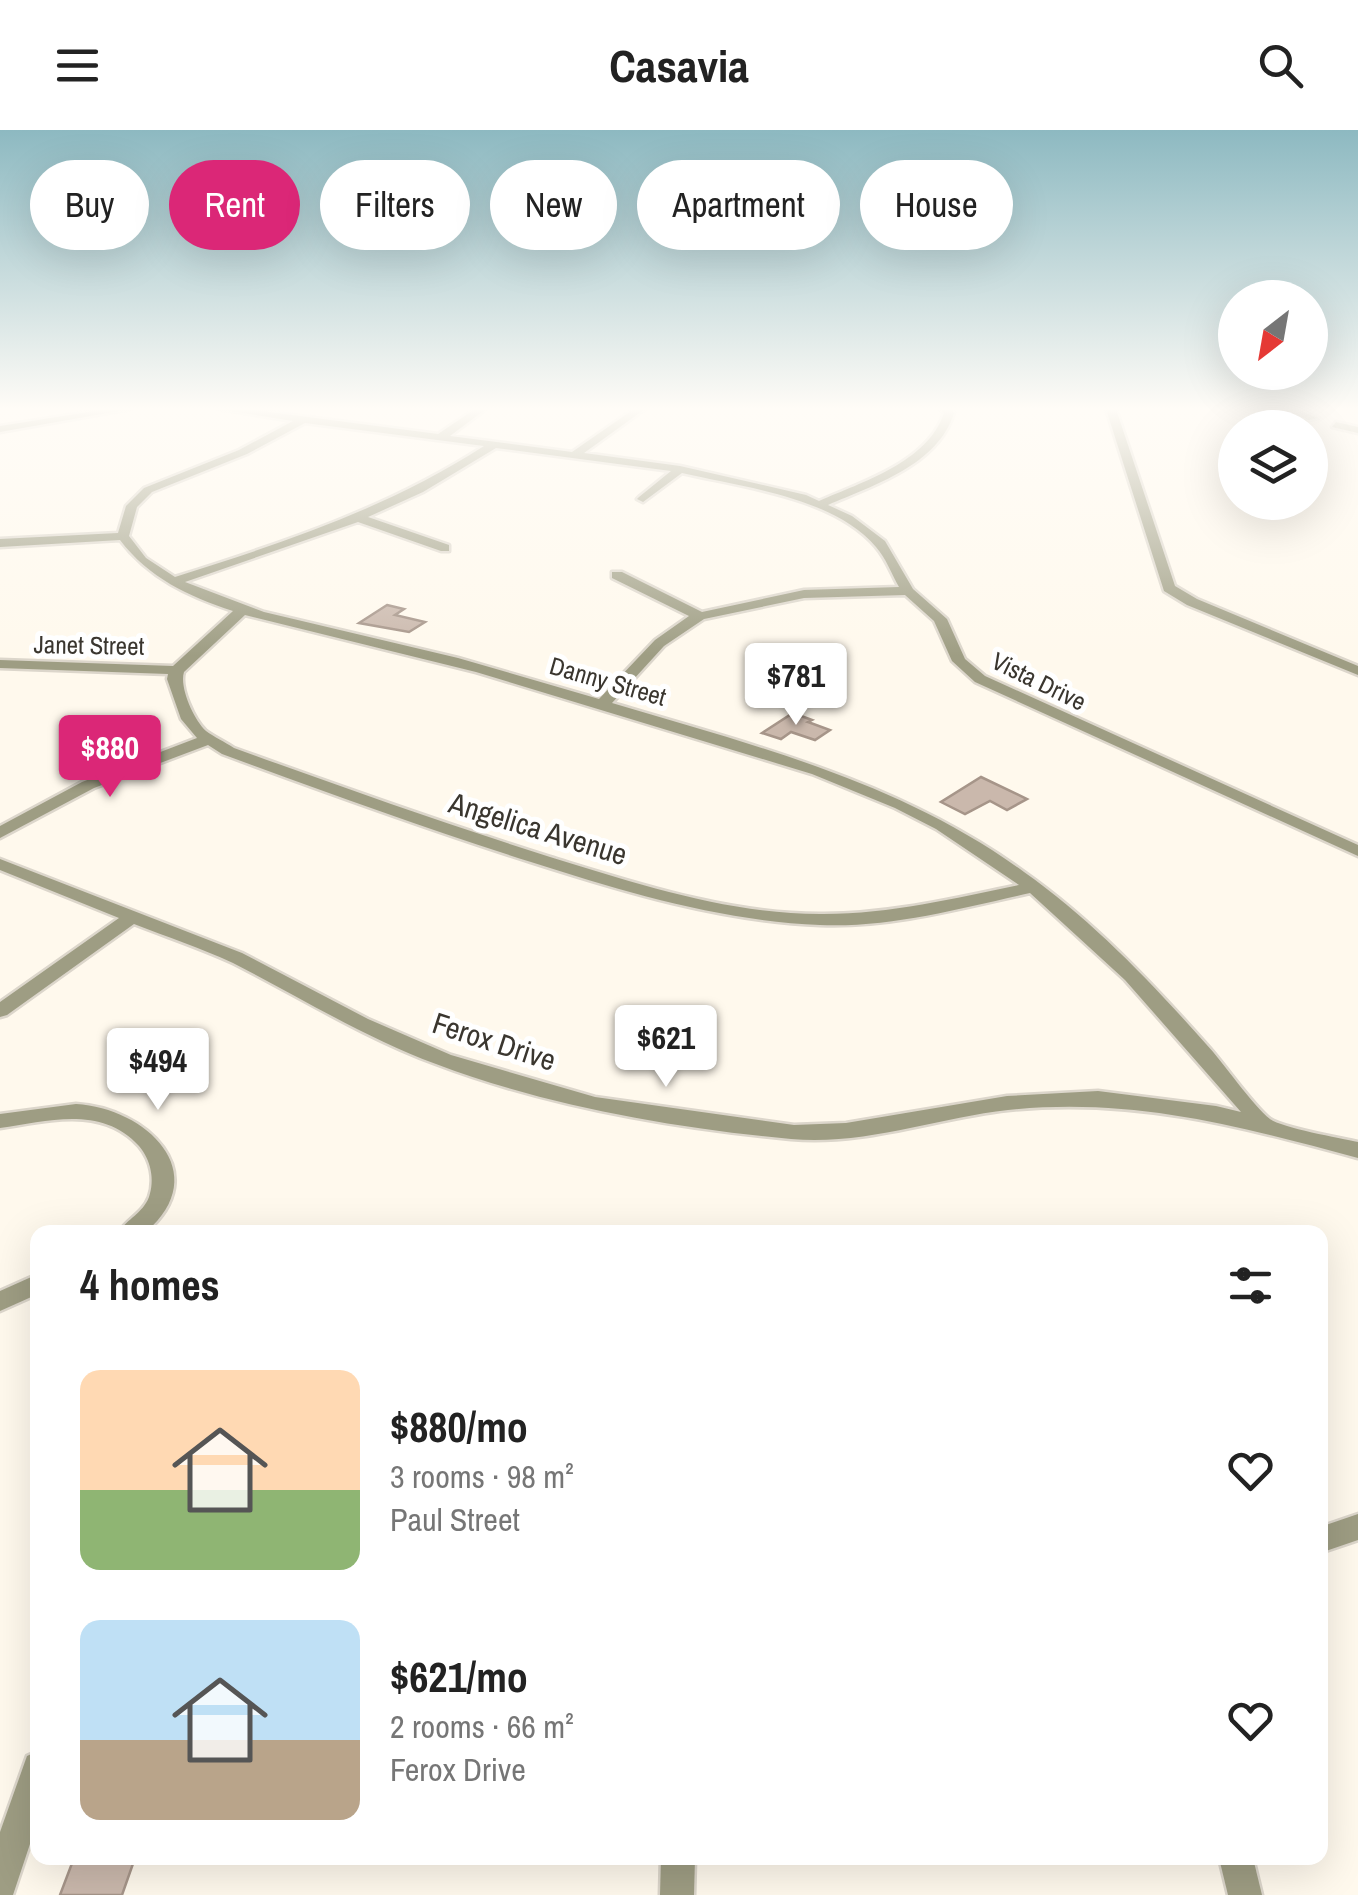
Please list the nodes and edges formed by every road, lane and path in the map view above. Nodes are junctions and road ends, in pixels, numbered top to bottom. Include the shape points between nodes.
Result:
1 (147, 491) edge
2 (420, 491) edge
3 (652, 491) edge
4 (770, 491) edge
5 (847, 491) edge
6 (1137, 491) edge
7 (643, 499) dead end
8 (821, 504) junction
9 (359, 518) junction
10 (123, 536) junction
11 (0, 542) edge
12 (445, 548) dead end
13 (616, 575) dead end
14 (174, 582) junction
15 (908, 592) junction
16 (242, 610) junction
17 (700, 616) junction
18 (0, 664) edge
19 (177, 670) junction
20 (1358, 671) edge
21 (602, 705) junction
22 (207, 740) junction
23 (0, 833) edge
24 (1358, 851) edge
25 (0, 864) edge
26 (1030, 888) junction
27 (133, 916) junction
28 (0, 1011) edge
29 (0, 1122) edge
30 (1262, 1123) junction
31 (1358, 1150) edge
32 (138, 1225) edge
33 (30, 1287) edge
34 (0, 1302) edge
35 (1358, 1528) edge
36 (1328, 1537) edge
37 (30, 1792) edge
38 (678, 1865) edge
39 (1238, 1865) edge
40 (0, 1884) edge
41 (677, 1895) edge
42 (1246, 1895) edge

1 - 10 street via 132,506
2 - 9 street
3 - 7 street
4 - 8 street, Vista Drive
5 - 8 street
6 - 20 street via 1168,588
8 - 15 street, Vista Drive via 880,544
9 - 12 street
9 - 14 street
10 - 11 street
10 - 14 street, Danny Street via 136,556
13 - 17 street
14 - 16 street, Danny Street
15 - 17 street via 804,594
15 - 24 street, Vista Drive via 940,619 959,661 991,686
16 - 19 street
16 - 21 street, Danny Street
17 - 21 street via 676,630
18 - 19 street, Janet Street
19 - 22 street via 189,719
21 - 26 street, Danny Street via 858,786 962,838
22 - 23 street via 88,785
22 - 26 street, Angelica Avenue via 535,860 736,912 872,918
25 - 27 street, Ferox Drive
26 - 30 street, Danny Street via 1147,989
27 - 28 street
27 - 30 street, Ferox Drive via 235,957 407,1045 594,1104 794,1132 1058,1098 1138,1102
29 - 32 street via 89,1112 143,1135 160,1156 166,1180 156,1206
30 - 31 street, Ferox Drive
33 - 34 street
35 - 36 street
37 - 40 street
38 - 41 street
39 - 42 street

